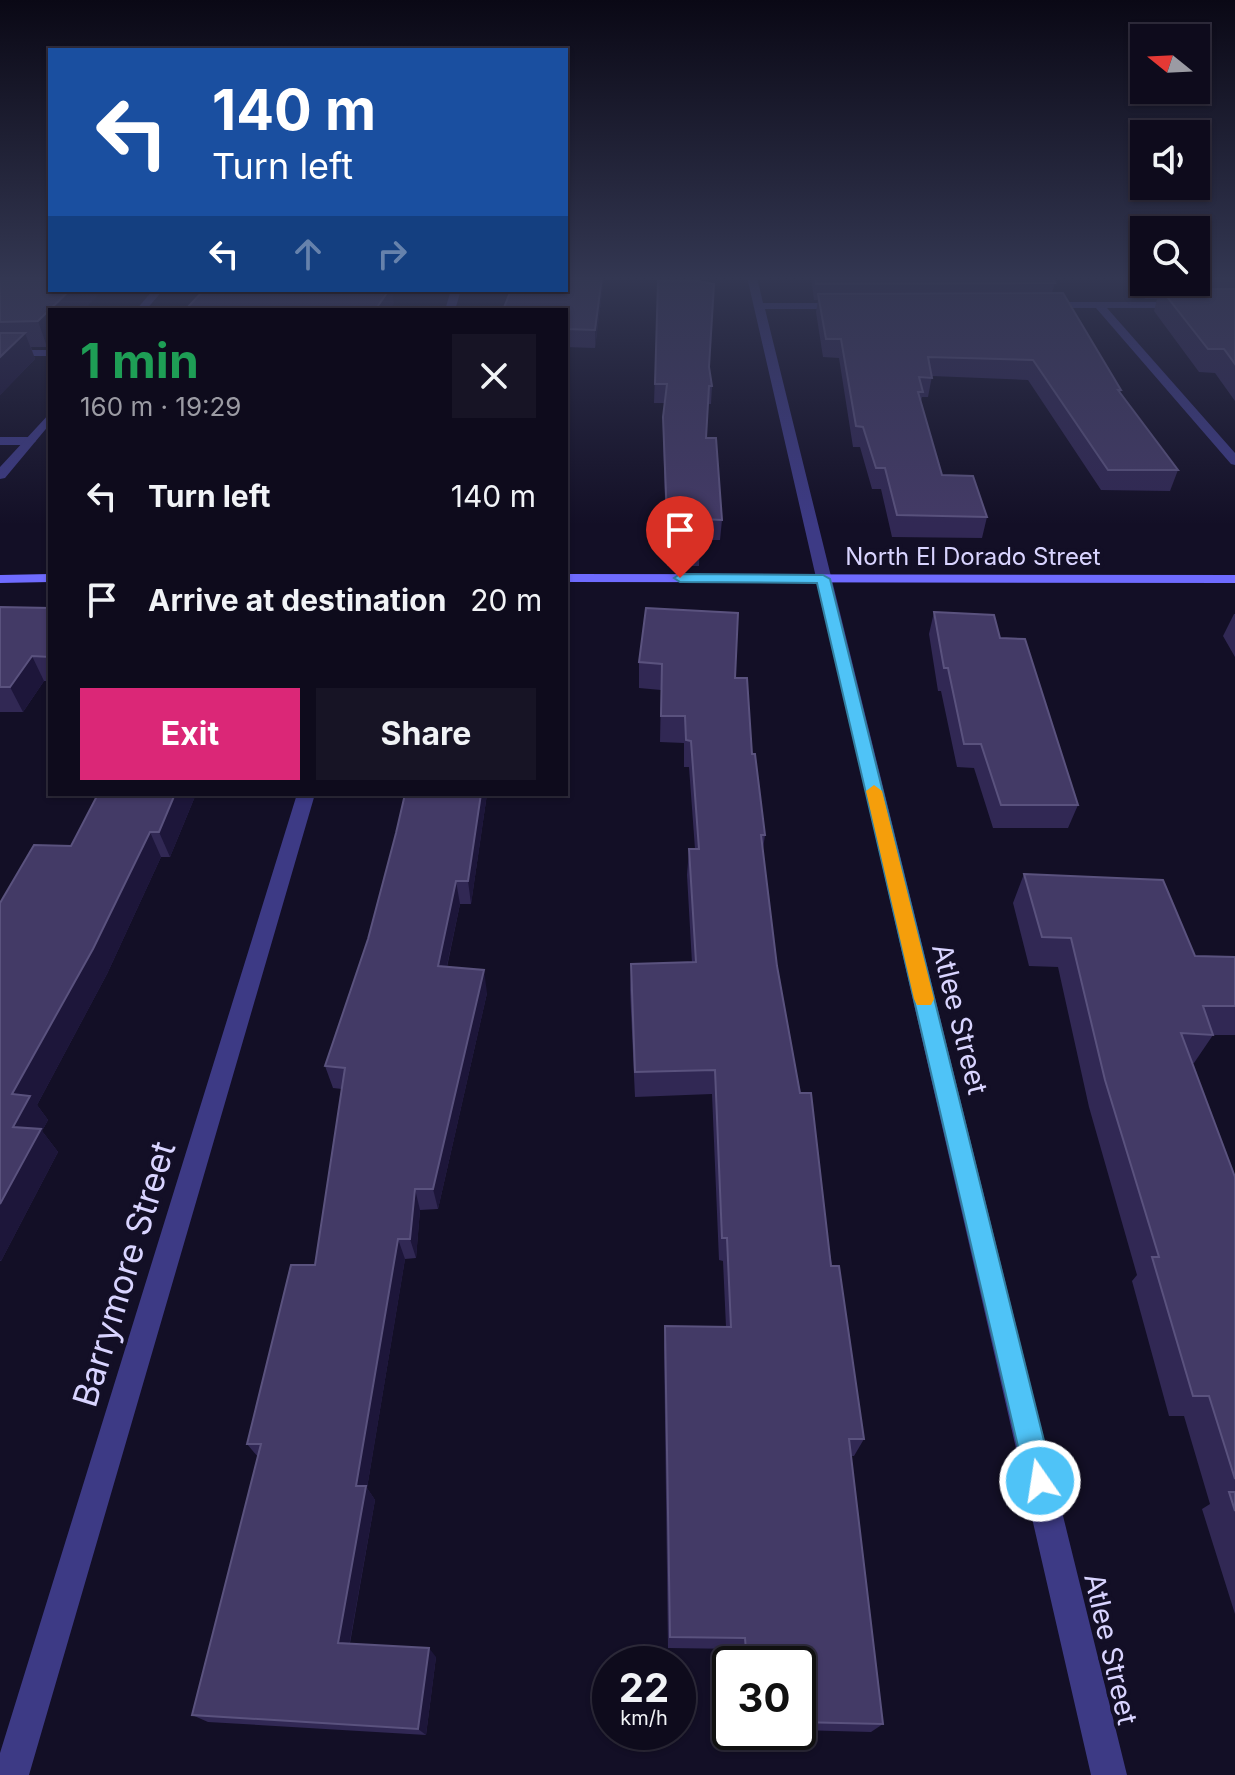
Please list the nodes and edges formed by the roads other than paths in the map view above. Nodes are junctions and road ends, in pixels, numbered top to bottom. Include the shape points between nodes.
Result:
1 (772, 360) edge
2 (1147, 360) edge
3 (48, 419) edge
4 (0, 441) edge
5 (30, 441) junction
6 (1235, 461) edge
7 (0, 475) edge
8 (48, 578) edge
9 (568, 578) edge
10 (0, 579) edge
11 (823, 579) junction
12 (1235, 579) edge
13 (305, 796) edge
14 (11, 1775) edge
15 (1109, 1775) edge

1 - 11 street, Atlee Street
2 - 6 street
3 - 5 street
4 - 5 street
5 - 7 street
8 - 10 main road
9 - 11 main road, North El Dorado Street
11 - 12 main road, North El Dorado Street
11 - 15 street, Atlee Street
13 - 14 street, Barrymore Street

